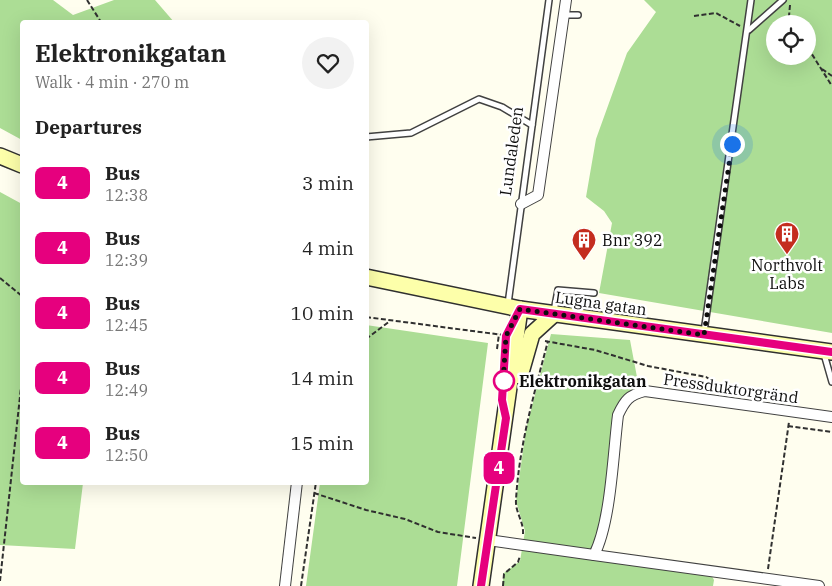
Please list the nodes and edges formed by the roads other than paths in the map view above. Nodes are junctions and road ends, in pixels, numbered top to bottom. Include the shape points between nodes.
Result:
1 (549, 0) edge
2 (566, 0) edge
3 (752, 0) edge
4 (783, 0) edge
5 (564, 15) junction
6 (578, 15) dead end
7 (748, 30) junction
8 (532, 125) junction
9 (369, 137) edge
10 (0, 156) edge
11 (20, 164) edge
12 (521, 204) junction
13 (369, 278) edge
14 (558, 284) dead end
15 (558, 290) junction
16 (594, 294) dead end
17 (514, 308) junction
18 (554, 314) junction
19 (704, 335) junction
20 (828, 352) edge
21 (832, 382) edge
22 (832, 416) edge
23 (506, 418) junction
24 (297, 485) edge
25 (488, 540) junction
26 (594, 555) junction
27 (790, 584) edge
28 (285, 586) edge
29 (481, 586) edge
30 (819, 586) edge

1 - 8 lane, Lundaleden
2 - 5 street
3 - 7 lane
4 - 7 lane
5 - 6 lane
5 - 12 street via 538,195
7 - 19 lane
8 - 9 lane via 502,107 479,99 411,133
8 - 12 lane, Lundaleden
10 - 11 main road
12 - 17 lane, Lundaleden
13 - 17 main road, Lugna gatan
14 - 15 lane
15 - 16 lane
15 - 18 lane
17 - 18 main road, Lugna gatan
17 - 23 main road, Lundaleden
18 - 19 main road, Lugna gatan
18 - 23 main road, Lundaleden via 529,339 512,408
19 - 20 main road, Lugna gatan
20 - 21 lane
22 - 26 street, Pressduktorgränd via 645,391 629,396 618,415 605,519
23 - 25 main road, Lundaleden
24 - 28 street
25 - 26 street
25 - 29 main road, Lundaleden
26 - 27 street
27 - 30 street

